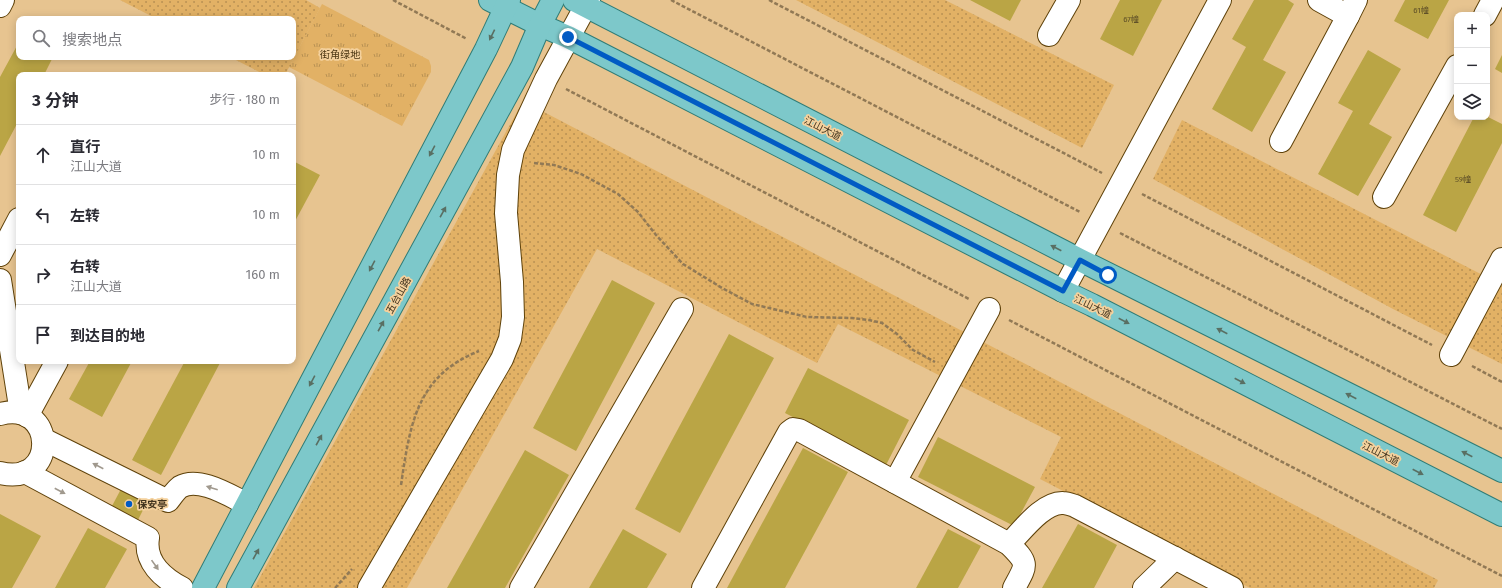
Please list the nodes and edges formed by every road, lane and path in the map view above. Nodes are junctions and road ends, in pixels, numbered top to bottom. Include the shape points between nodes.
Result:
1 (3, 0) edge
2 (393, 0) edge
3 (553, 0) edge
4 (769, 0) edge
5 (1069, 0) edge
6 (1220, 0) edge
7 (1319, 0) edge
8 (1494, 0) edge
9 (583, 2) edge
10 (501, 3) edge
11 (0, 6) edge
12 (1352, 8) edge
13 (1487, 12) edge
14 (540, 25) junction
15 (1049, 35) dead end
16 (568, 37) junction
17 (486, 49) junction
18 (1454, 71) edge
19 (546, 79) junction
20 (1281, 141) dead end
21 (508, 175) junction
22 (1121, 183) junction
23 (1384, 197) dead end
24 (16, 225) edge
25 (0, 255) edge
26 (1080, 260) junction
27 (1499, 272) edge
28 (0, 280) edge
29 (1063, 291) junction
30 (682, 308) dead end
31 (989, 309) junction
32 (510, 339) junction
33 (1452, 355) junction
34 (55, 364) edge
35 (954, 372) junction
36 (1502, 382) edge
37 (0, 414) edge
38 (24, 415) junction
39 (43, 438) junction
40 (1502, 471) edge
41 (25, 472) junction
42 (0, 473) edge
43 (895, 482) junction
44 (400, 489) dead end
45 (247, 504) junction
46 (1502, 515) edge
47 (1009, 544) junction
48 (1174, 558) junction
49 (354, 567) dead end
50 (1502, 576) edge
51 (182, 588) edge
52 (204, 588) edge
53 (238, 588) edge
54 (335, 588) edge
55 (369, 588) edge
56 (522, 588) edge
57 (703, 588) edge
58 (1014, 588) edge
59 (1144, 588) edge
60 (1232, 588) edge

1 - 11 lane
2 - 17 path
3 - 14 main road, 五台山路
4 - 22 path
5 - 15 lane
6 - 22 lane
7 - 12 lane
8 - 13 lane
9 - 16 lane
26 -> 9 main road, 江山大道
10 - 14 main road, 江山大道
10 -> 17 main road
12 - 20 lane
14 - 16 main road, 江山大道
53 -> 14 main road, 五台山路 via 522,67
16 - 19 lane
16 - 29 main road, 江山大道
17 -> 45 main road
18 - 23 lane
19 - 21 lane via 512,150
19 - 31 path
21 - 32 lane via 506,213 513,317
21 - 35 path via 536,163 554,164 581,174 618,194 638,212 683,264 752,304 807,318 852,318 882,323 913,350
22 - 26 lane
22 - 33 path
24 - 25 lane
26 - 29 lane
40 -> 26 main road, 江山大道
27 - 33 lane
28 - 38 lane
29 -> 46 main road, 江山大道
30 - 56 lane
31 - 35 lane
31 - 50 path
32 - 44 path via 466,356 443,372 429,388 416,413 408,438
32 - 55 lane via 502,360
33 - 36 path
34 - 38 lane
35 - 43 lane
37 - 38 lane via 11,412
38 - 39 lane via 38,425
39 - 41 lane via 42,455 37,464
45 -> 39 lane via 209,486 190,484 175,491 168,502
41 - 42 lane via 10,476
41 -> 51 lane via 148,538 147,546 152,563 166,578
43 - 47 lane
43 - 57 lane via 793,429 789,432
45 - 52 main road
47 - 48 lane via 1038,514 1053,505 1063,503 1075,506
47 - 58 lane via 1024,561 1024,569
48 - 59 lane
48 - 60 lane
49 - 54 path

